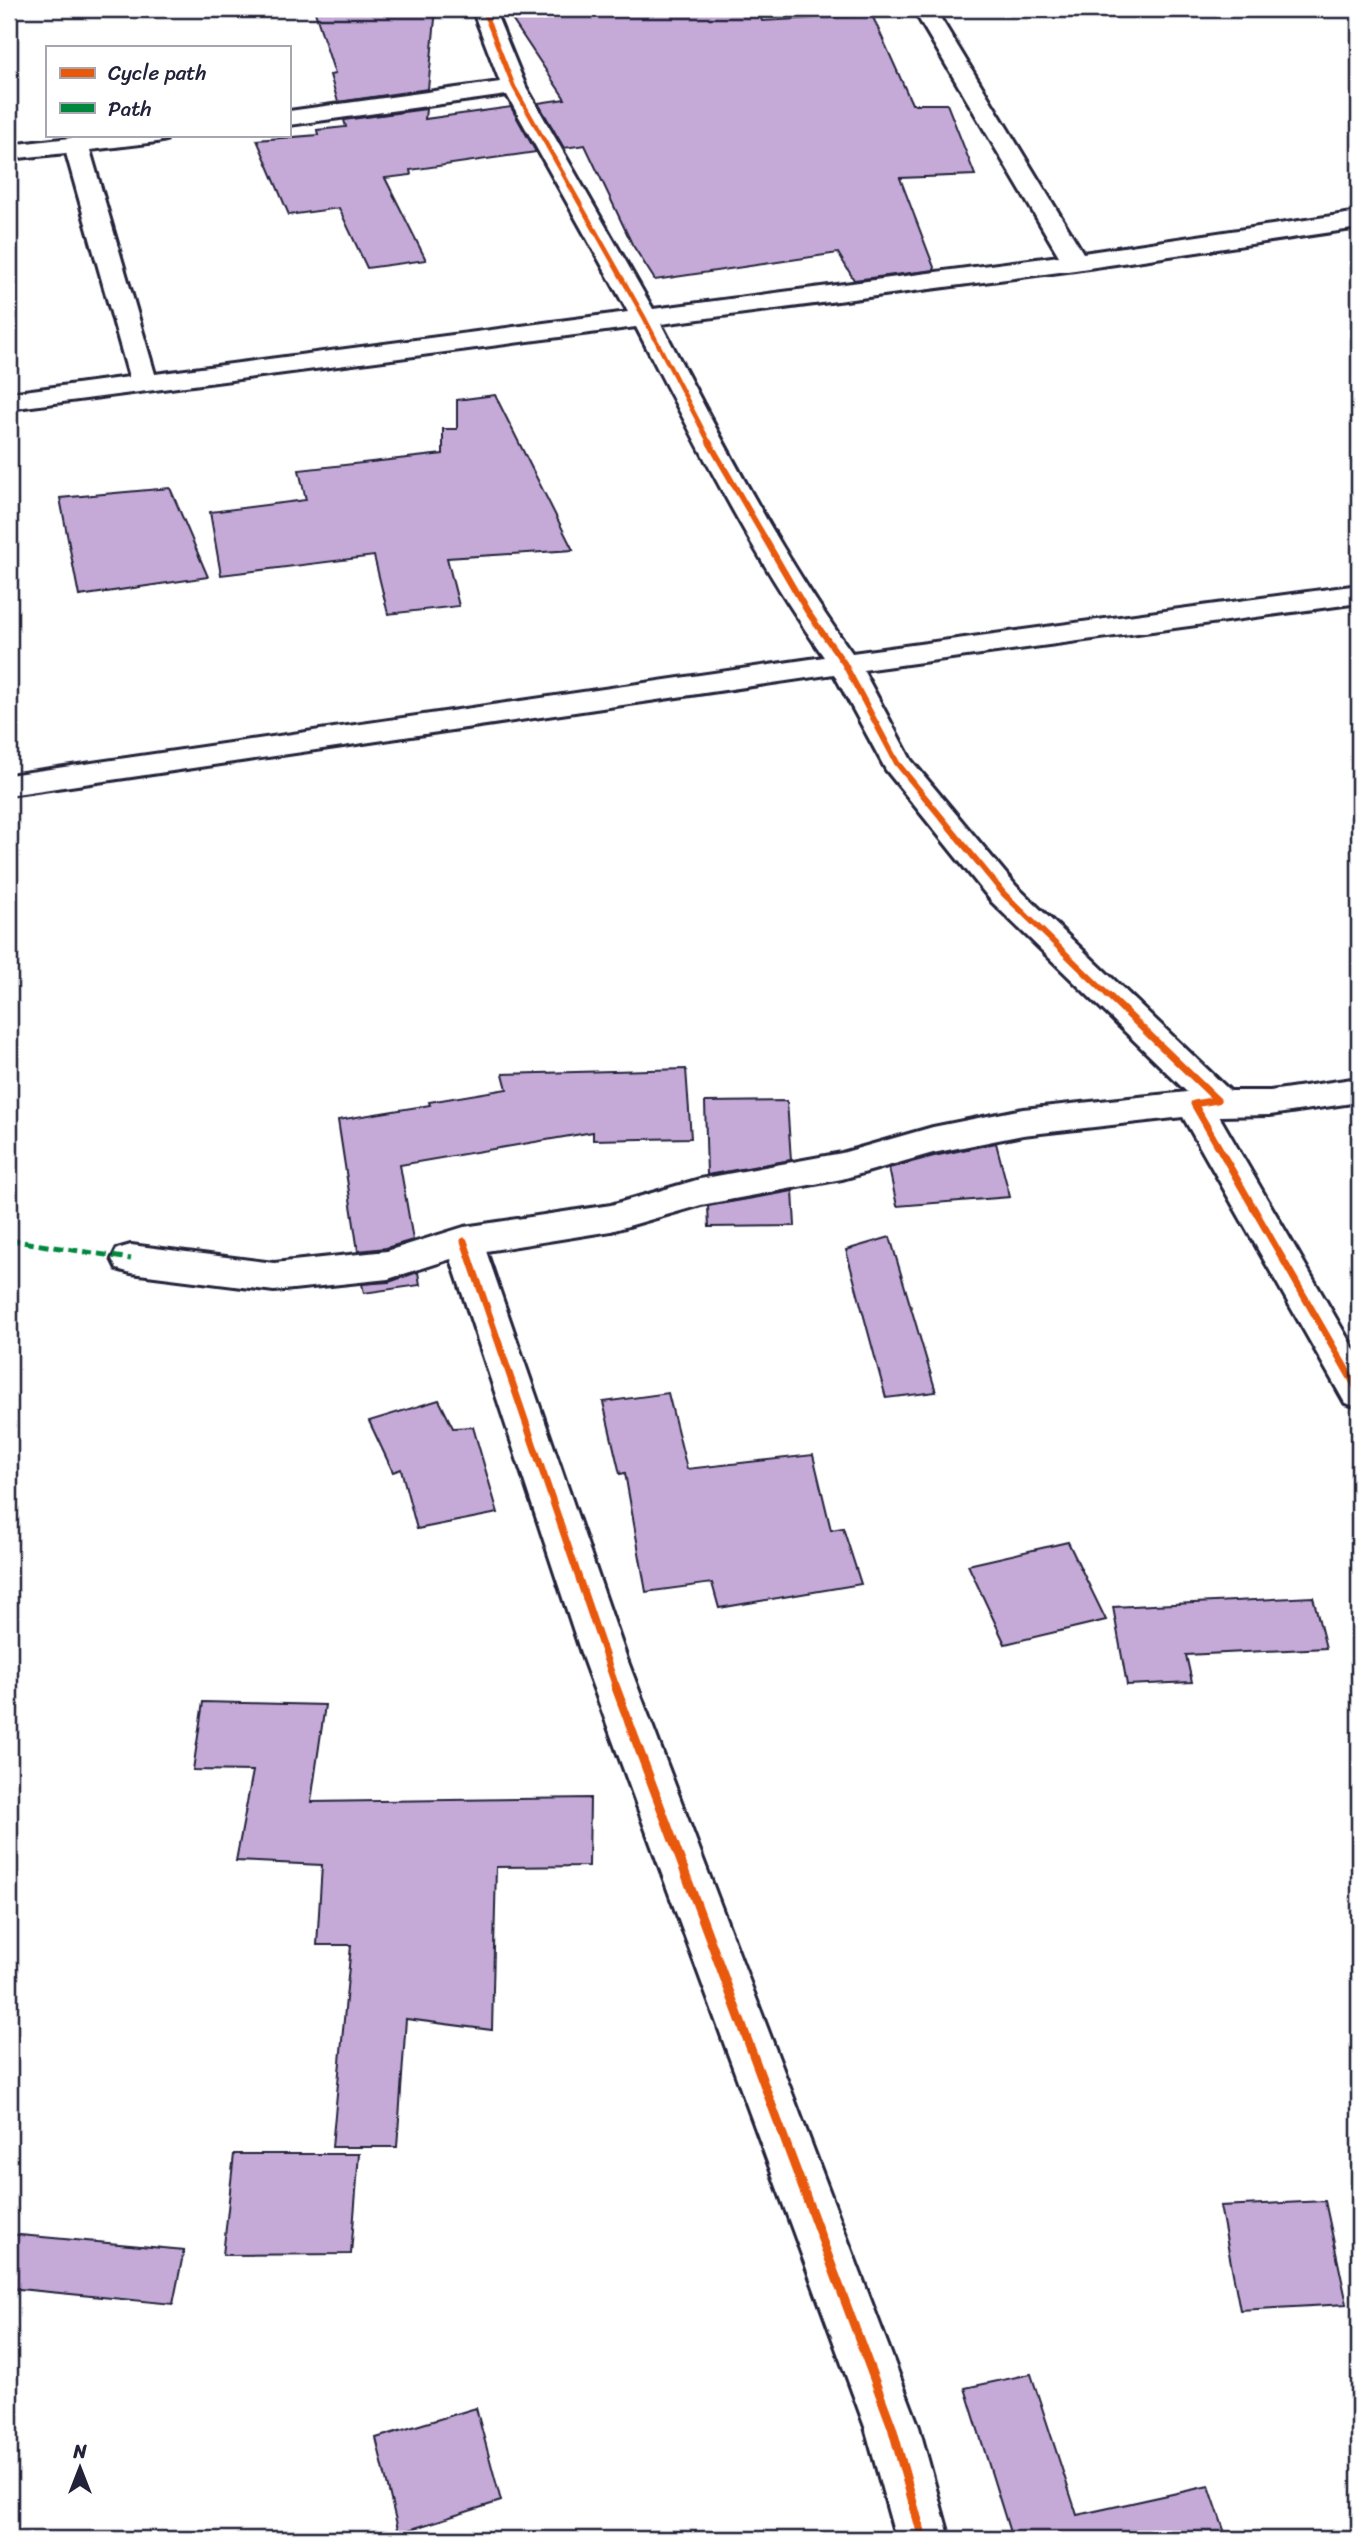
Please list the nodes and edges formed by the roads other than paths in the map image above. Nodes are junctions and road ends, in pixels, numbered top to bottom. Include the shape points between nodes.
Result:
1 (483, 9) edge
2 (924, 9) edge
3 (514, 87) junction
4 (290, 118) edge
5 (149, 136) edge
6 (76, 145) junction
7 (9, 152) edge
8 (1359, 220) edge
9 (1075, 262) junction
10 (644, 317) junction
11 (144, 383) junction
12 (9, 401) edge
13 (1359, 594) edge
14 (844, 663) junction
15 (9, 785) edge
16 (1359, 1090) edge
17 (1194, 1104) junction
18 (464, 1241) junction
19 (131, 1259) dead end
20 (1359, 1392) edge
21 (923, 2539) edge

1 - 3 street
2 - 9 street
3 - 4 street
3 - 10 street
5 - 6 street
6 - 7 street
6 - 11 street
8 - 9 street
9 - 10 street
10 - 11 street
10 - 14 street via 712,447 807,611
11 - 12 street
13 - 14 street
14 - 15 street
14 - 17 street via 897,763 1004,894 1217,1100
16 - 17 street via 1270,1103
17 - 18 street via 1023,1122 933,1140 842,1166 700,1192 611,1218
17 - 20 street
18 - 19 street via 388,1265 274,1277
18 - 21 street via 605,1659 892,2427

